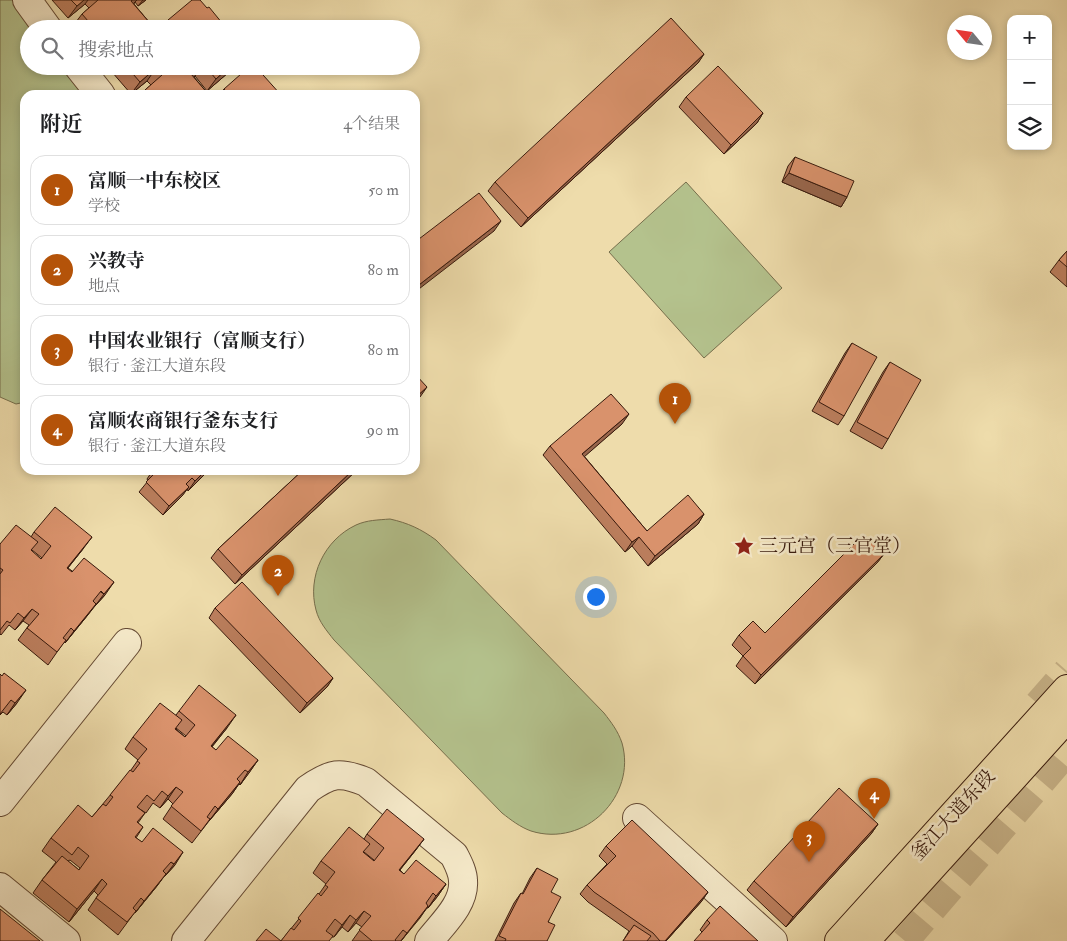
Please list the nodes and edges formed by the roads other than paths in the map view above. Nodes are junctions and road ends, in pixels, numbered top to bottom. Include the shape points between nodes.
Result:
1 (26, 0) edge
2 (41, 20) edge
3 (85, 75) edge
4 (97, 90) edge
5 (128, 643) dead end
6 (1067, 689) edge
7 (1067, 718) edge
8 (0, 802) edge
9 (637, 818) dead end
10 (0, 887) edge
11 (66, 941) edge
12 (186, 941) edge
13 (429, 941) edge
14 (773, 941) edge
15 (839, 941) edge
16 (865, 941) edge

1 - 2 lane
3 - 4 lane
5 - 8 lane
6 - 15 main road, 釜江大道东段
7 - 16 main road, 釜江大道东段
9 - 14 lane
10 - 11 lane
12 - 13 lane via 308,789 335,774 350,775 366,782 454,855 463,881 461,896

